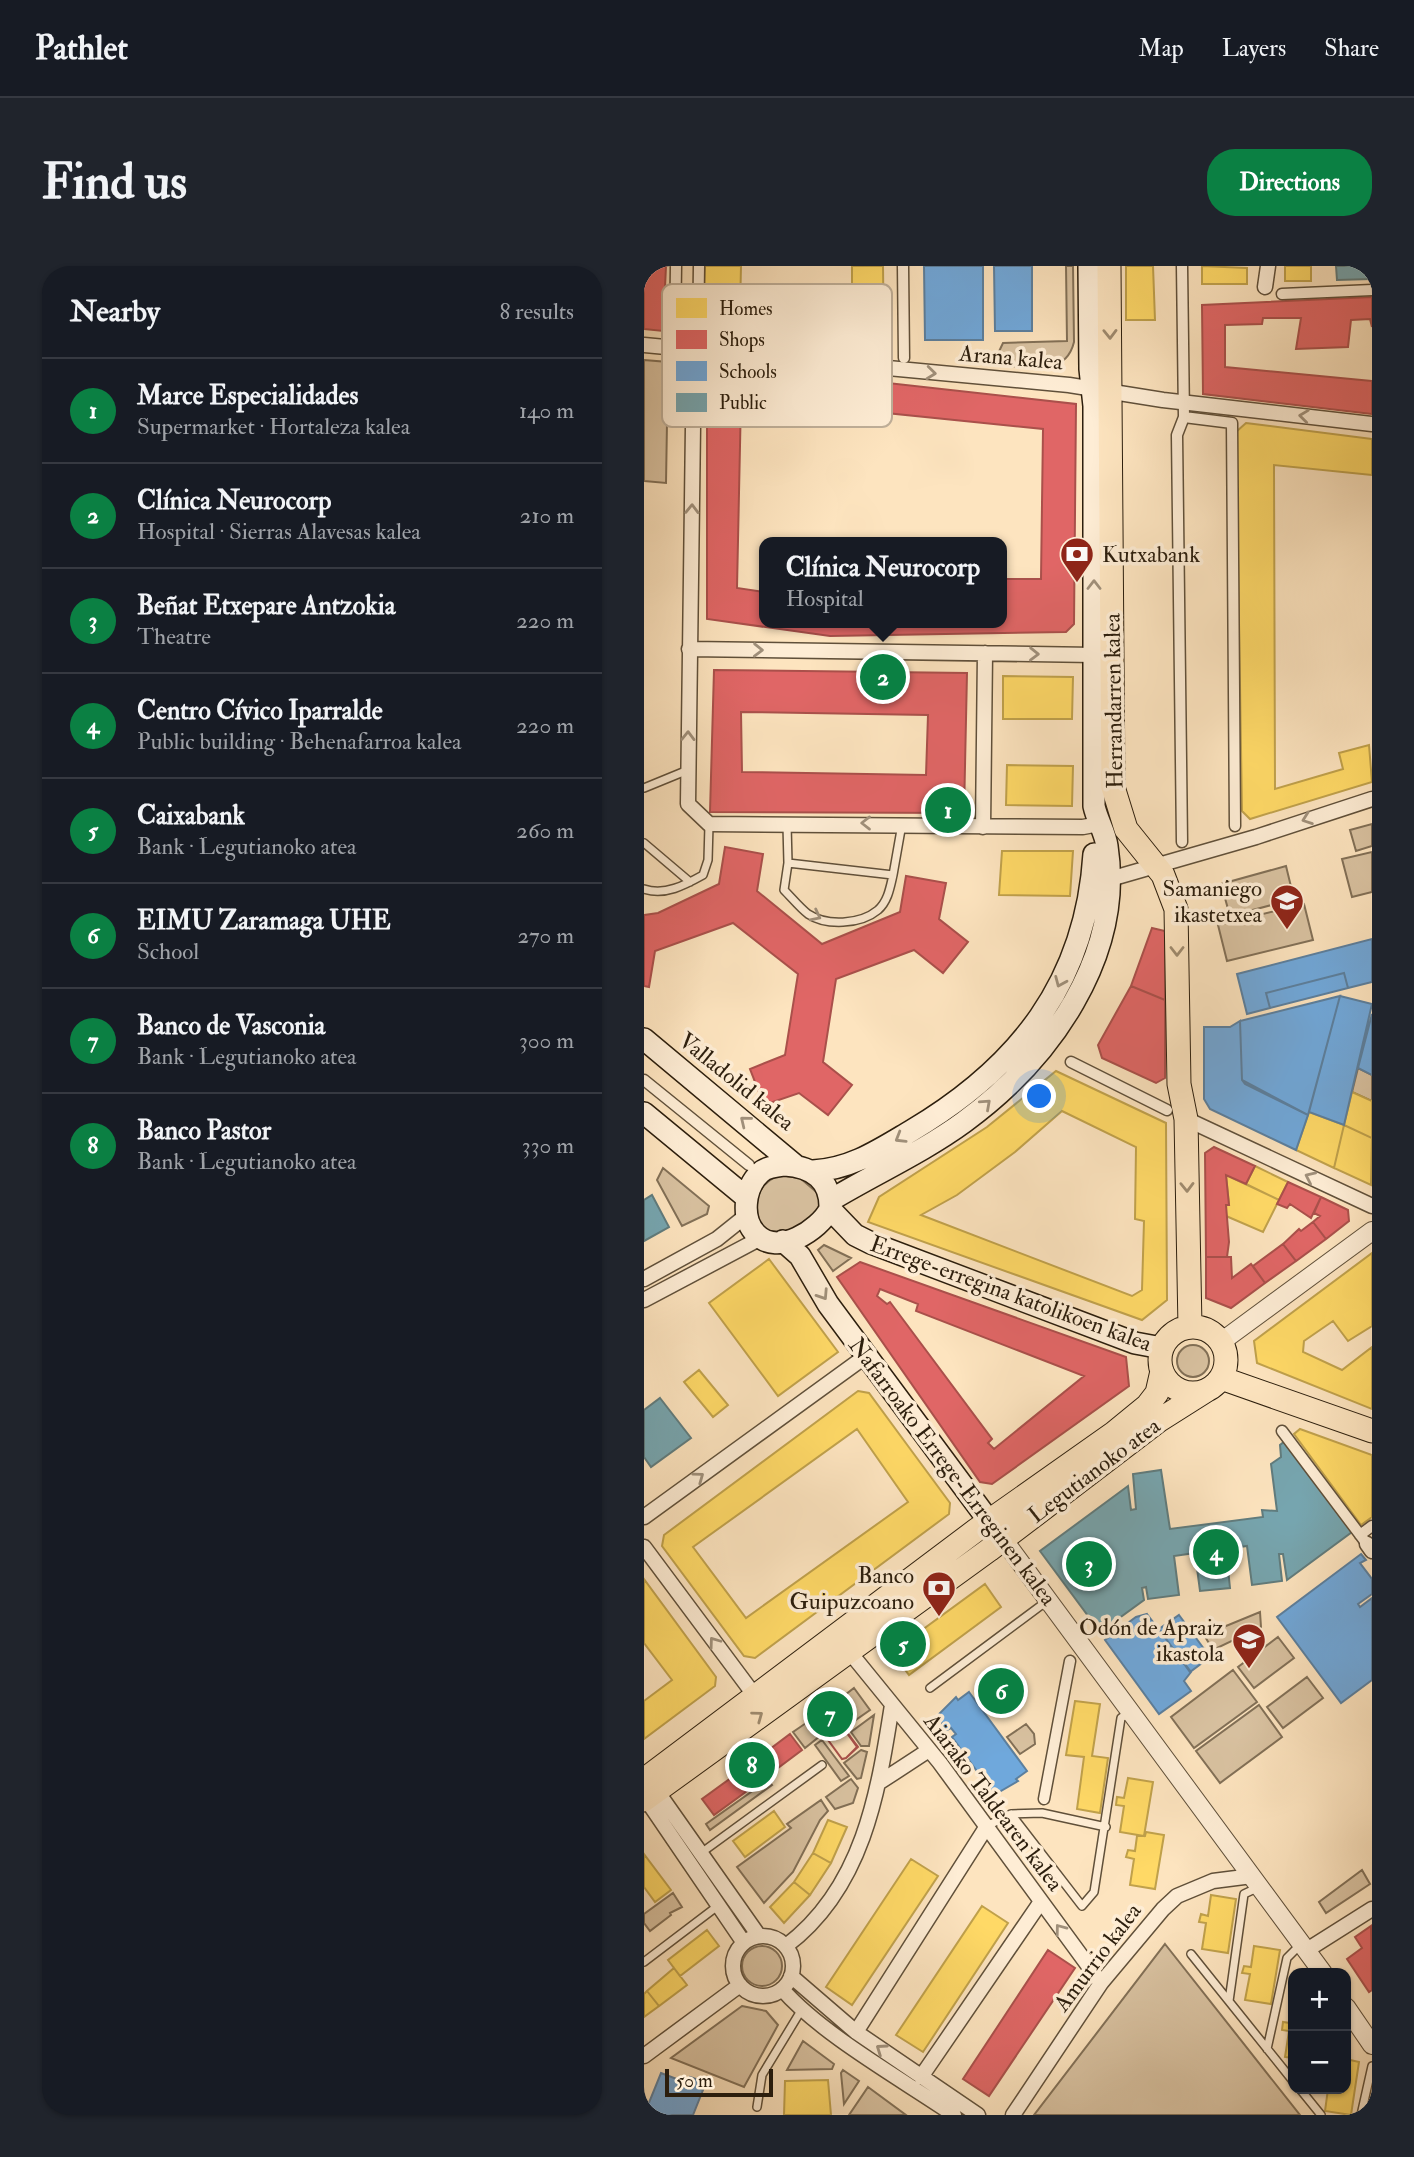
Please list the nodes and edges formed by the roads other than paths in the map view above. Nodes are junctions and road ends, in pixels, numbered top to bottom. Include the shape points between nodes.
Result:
1 (676, 266) edge
2 (699, 266) edge
3 (903, 266) edge
4 (1089, 266) edge
5 (1109, 266) edge
6 (1182, 266) edge
7 (1268, 266) edge
8 (676, 284) edge
9 (698, 284) edge
10 (1265, 287) dead end
11 (1372, 290) edge
12 (1282, 294) dead end
13 (662, 344) edge
14 (644, 345) edge
15 (904, 358) dead end
16 (892, 366) edge
17 (1102, 391) junction
18 (1184, 410) junction
19 (1372, 424) edge
20 (694, 427) edge
21 (689, 649) junction
22 (985, 653) junction
23 (1094, 655) junction
24 (688, 770) junction
25 (1112, 776) junction
26 (644, 788) edge
27 (1372, 799) edge
28 (903, 823) junction
29 (709, 824) junction
30 (787, 824) junction
31 (1099, 824) junction
32 (1234, 825) dead end
33 (983, 827) junction
34 (1182, 842) dead end
35 (644, 843) edge
36 (1183, 859) junction
37 (788, 863) junction
38 (1154, 864) junction
39 (893, 875) junction
40 (690, 882) junction
41 (1100, 882) junction
42 (644, 889) edge
43 (1174, 900) junction
44 (644, 1039) edge
45 (1071, 1062) dead end
46 (644, 1080) edge
47 (644, 1114) edge
48 (1177, 1114) junction
49 (749, 1165) dead end
50 (805, 1169) junction
51 (830, 1205) junction
52 (747, 1206) junction
53 (1372, 1206) edge
54 (1372, 1231) edge
55 (761, 1238) junction
56 (783, 1241) junction
57 (644, 1279) edge
58 (644, 1300) edge
59 (1190, 1327) junction
60 (1220, 1342) junction
61 (1162, 1348) junction
62 (866, 1356) junction
63 (1162, 1371) junction
64 (1214, 1384) junction
65 (1282, 1431) dead end
66 (1372, 1431) edge
67 (644, 1517) edge
68 (989, 1521) junction
69 (1372, 1526) edge
70 (1003, 1539) junction
71 (1366, 1543) edge
72 (644, 1547) edge
73 (1049, 1600) junction
74 (848, 1650) junction
75 (1070, 1661) dead end
76 (930, 1688) dead end
77 (755, 1696) junction
78 (892, 1705) junction
79 (1130, 1711) junction
80 (929, 1750) junction
81 (822, 1765) dead end
82 (880, 1782) junction
83 (648, 1792) edge
84 (1044, 1799) dead end
85 (1011, 1814) junction
86 (987, 1826) junction
87 (1106, 1827) junction
88 (701, 1853) junction
89 (1256, 1881) junction
90 (1040, 1903) junction
91 (720, 1905) junction
92 (1372, 1909) edge
93 (759, 1936) junction
94 (744, 1943) junction
95 (786, 1946) junction
96 (1304, 1946) junction
97 (1191, 1954) dead end
98 (644, 1962) edge
99 (1319, 1968) edge
100 (791, 1976) junction
101 (1101, 1983) junction
102 (740, 1985) junction
103 (782, 1989) junction
104 (1229, 2001) junction
105 (803, 2009) junction
106 (1351, 2013) edge
107 (856, 2032) junction
108 (1370, 2038) edge
109 (1267, 2049) junction
110 (644, 2056) edge
111 (1372, 2066) edge
112 (1288, 2075) edge
113 (921, 2077) junction
114 (1309, 2094) edge
115 (757, 2107) dead end
116 (954, 2115) edge
117 (978, 2115) edge
118 (1013, 2115) edge
119 (1321, 2115) edge
120 (1361, 2115) edge

1 - 8 street
2 - 9 street
3 - 15 street
4 - 17 main road, Herrandarren kalea
5 -> 17 main road, Herrandarren kalea
6 - 18 street
7 - 10 street
11 - 12 street
13 - 14 street, Arana kalea
16 -> 17 street, Arana kalea
17 - 18 street, Arana kalea
23 -> 17 main road, Herrandarren kalea
17 - 25 main road, Herrandarren kalea
19 -> 18 street, Arana kalea
18 - 32 street via 1232,423
18 - 34 street via 1177,435
21 -> 20 street
21 -> 22 street
24 -> 21 street
22 -> 23 street
22 - 33 street
23 - 31 main road, Herrandarren kalea via 1094,806
24 - 26 lane
24 - 29 street via 688,804
25 - 31 main road
25 - 38 main road, Herrandarren kalea via 1120,817
27 -> 36 street
28 -> 30 street
28 - 33 street
28 - 39 lane
29 - 30 street
29 - 40 lane via 708,860 703,875
30 - 37 lane
31 - 33 street
31 - 41 main road, Herrandarren kalea via 1107,846
35 - 40 lane
36 - 38 street
36 - 43 street via 1177,869
37 - 39 lane
37 -> 39 lane via 784,890 808,914 831,923 877,911 889,895
38 - 41 street
38 - 43 main road, Herrandarren kalea
40 - 42 lane via 676,889
41 -> 50 main road via 1059,985 1034,1027 997,1069 948,1109 846,1167
51 -> 41 main road via 963,1123 1012,1081 1043,1046 1082,990 1097,952
43 -> 48 main road, Herrandarren kalea
50 -> 44 main road, Valladolid kalea
45 - 48 street
46 - 49 street
47 - 52 main road
53 -> 48 street
48 -> 59 main road, Herrandarren kalea
50 - 51 main road via 825,1184
50 - 52 main road via 775,1166 759,1174
51 - 56 main road via 821,1223
51 - 61 main road, Errege-erregina katolikoen kalea via 849,1230 871,1243 1135,1343
52 - 55 main road via 749,1225
52 - 57 street via 717,1239
54 - 60 street
55 - 56 main road
55 - 58 street
56 -> 62 main road, Nafarroako Errege-Erreginen kalea via 800,1256
59 - 60 main road via 1204,1329
59 - 61 main road via 1173,1333
60 - 64 main road via 1226,1360
61 - 63 main road
67 -> 62 street
62 - 68 main road, Nafarroako Errege-Erreginen kalea
63 - 64 main road via 1180,1390 1198,1393
63 - 68 main road, Legutianoko atea via 1157,1392 1141,1411
64 - 66 main road
64 - 70 main road, Legutianoko atea
65 - 71 street
68 - 70 main road, Nafarroako Errege-Erreginen kalea
68 - 77 main road, Legutianoko atea
69 - 71 street
70 - 73 street, Nafarroako Errege-Erreginen kalea
70 - 74 main road, Legutianoko atea
77 -> 72 street
73 - 76 lane
73 - 79 street, Nafarroako Errege-Erreginen kalea
74 - 78 street, Aiarako Taldearen kalea
83 -> 74 main road, Legutianoko atea
75 - 84 street
77 - 83 main road, Legutianoko atea
78 - 80 street, Aiarako Taldearen kalea
78 - 82 street
79 - 87 lane via 1121,1718
79 - 89 street, Nafarroako Errege-Erreginen kalea
80 - 82 street
80 - 86 street, Aiarako Taldearen kalea
81 - 88 lane
82 - 95 street via 868,1826 841,1884 814,1920
83 - 88 street
83 - 91 street
85 - 86 lane
85 - 87 lane via 1042,1813
85 - 87 lane via 1083,1906 1094,1892
86 - 90 street, Aiarako Taldearen kalea
86 - 107 street
88 - 93 street
89 - 96 street, Nafarroako Errege-Erreginen kalea
89 - 101 street, Amurrio kalea via 1213,1881 1177,1896
89 - 104 lane via 1244,1894
101 -> 90 street, Aiarako Taldearen kalea
90 - 113 street
91 - 94 street
91 - 98 lane
92 - 96 street
93 - 94 street
93 - 95 street
94 - 102 street via 733,1968
95 - 100 street
96 - 99 street, Nafarroako Errege-Erreginen kalea
96 - 109 lane via 1287,1958
97 - 104 lane
100 - 103 street
100 - 107 street
101 - 118 street, Amurrio kalea
102 - 103 street via 761,1995
102 - 110 street
103 - 105 street
104 - 109 lane
105 - 115 lane via 762,2075
105 - 116 street
106 - 108 street
113 -> 107 street
109 - 112 lane
111 - 120 lane
113 - 117 street
114 - 119 lane

